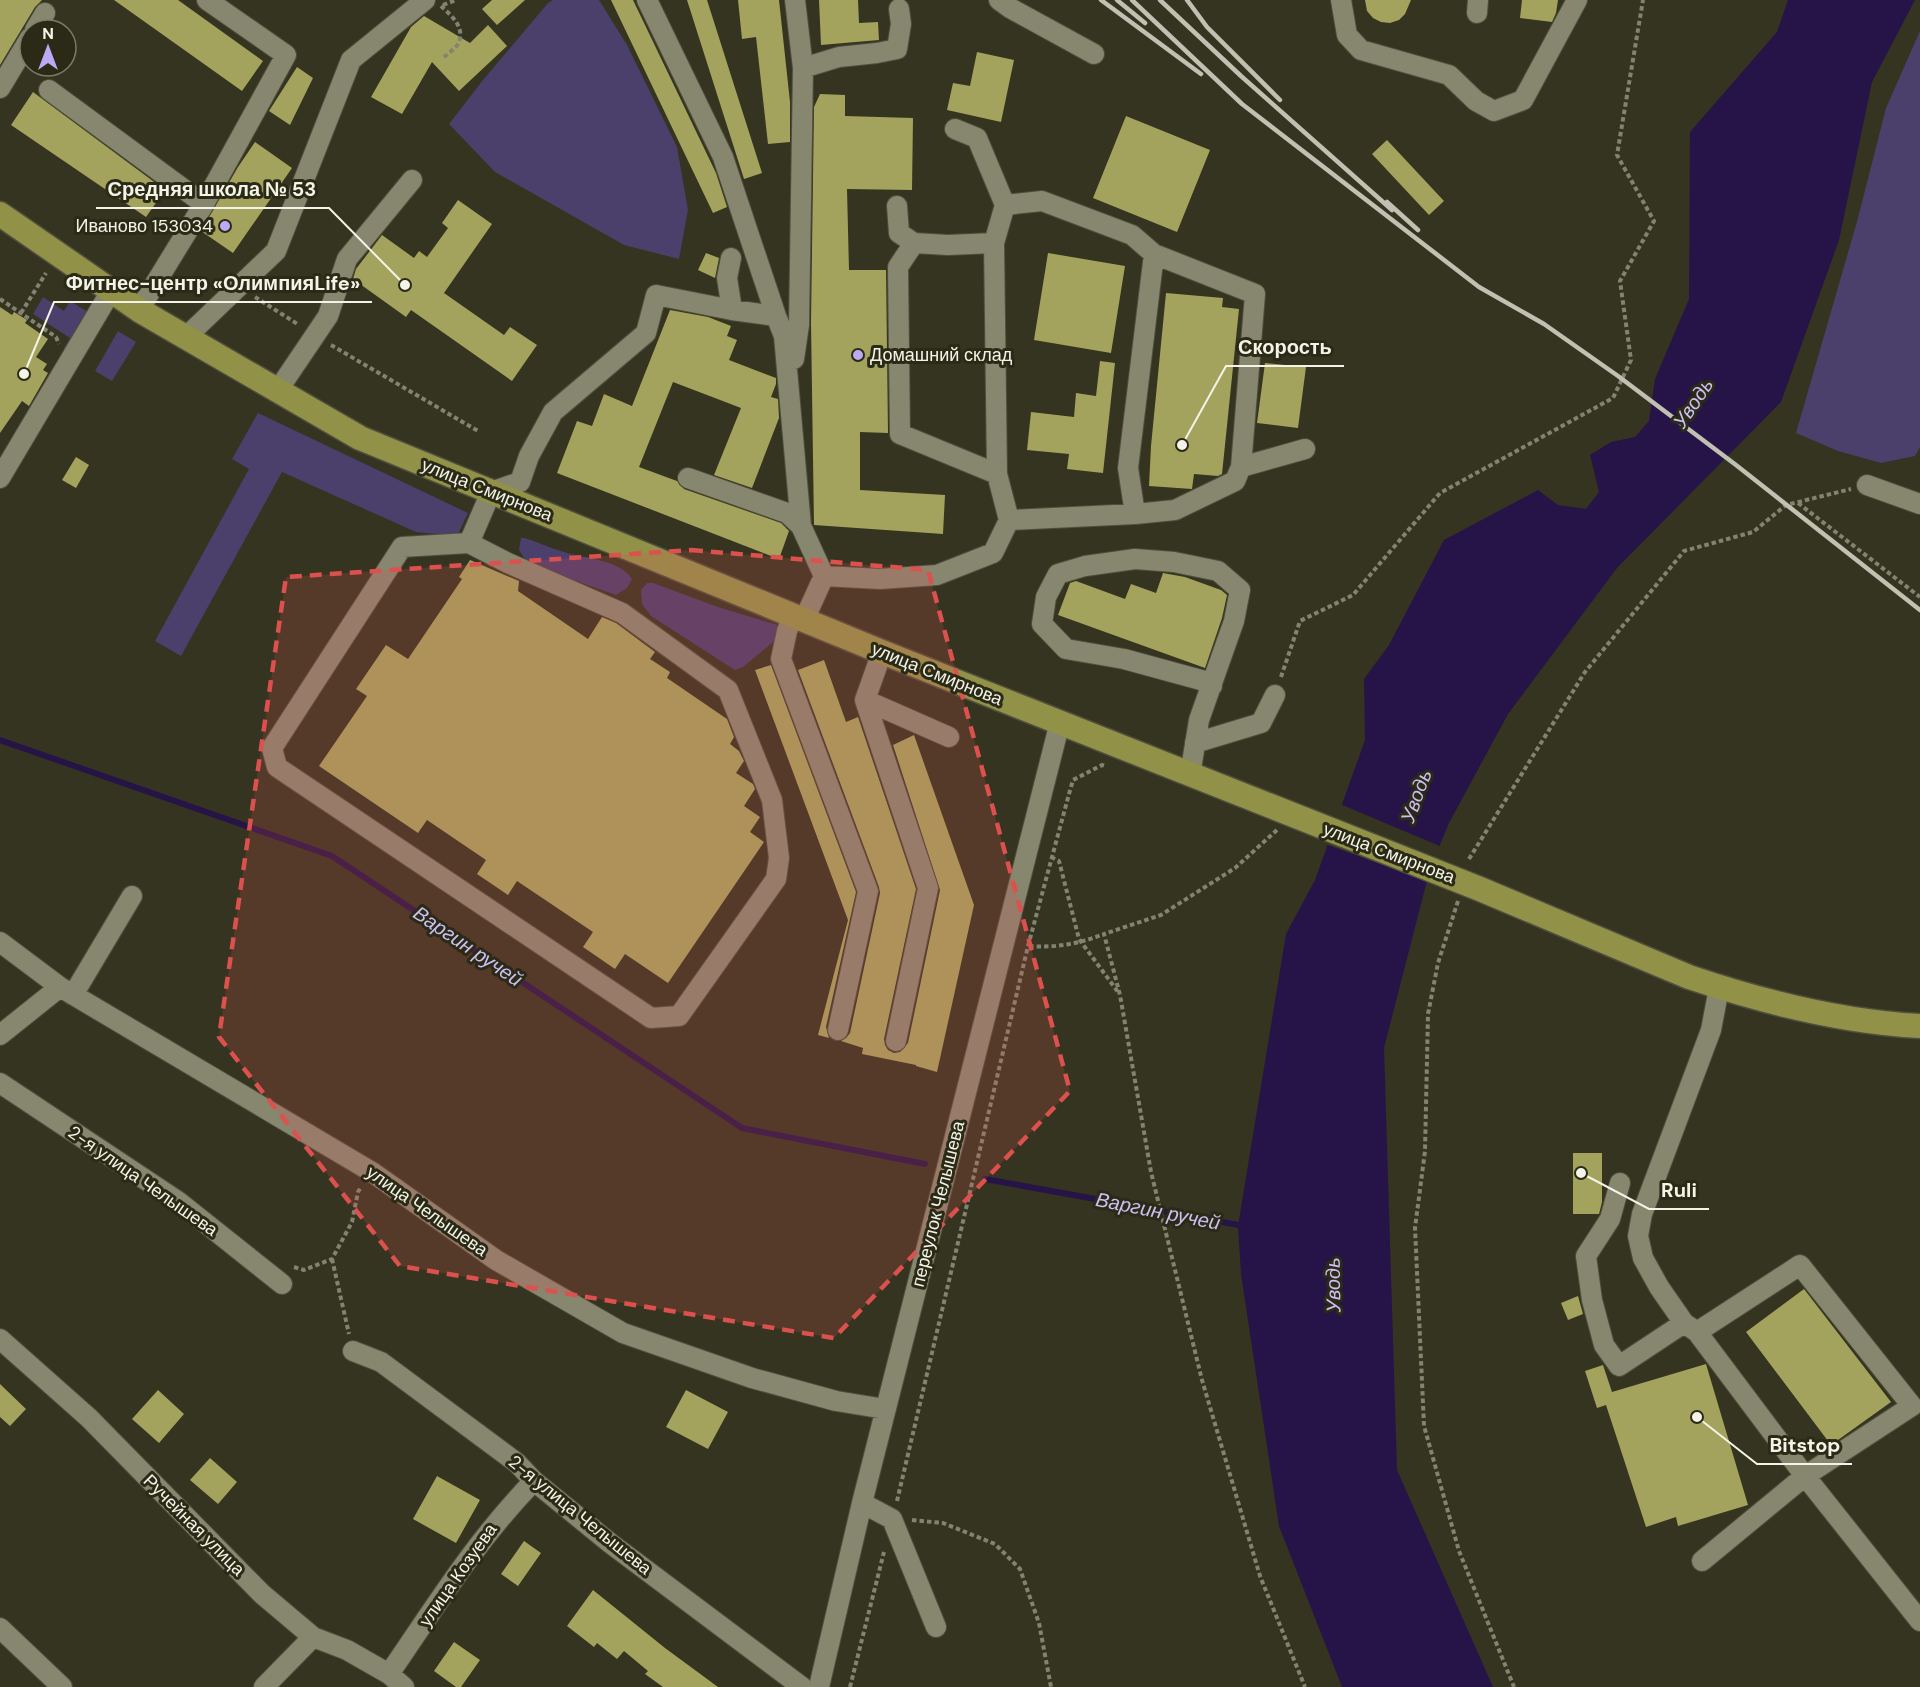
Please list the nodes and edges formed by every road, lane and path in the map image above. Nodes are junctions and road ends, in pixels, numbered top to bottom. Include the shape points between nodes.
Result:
1 (207, 0) edge
2 (646, 0) edge
3 (795, 0) edge
4 (999, 0) edge
5 (1341, 0) edge
6 (1577, 0) edge
7 (1643, 0) edge
8 (433, 3) edge
9 (899, 9) dead end
10 (45, 13) dead end
11 (42, 18) edge
12 (1094, 54) dead end
13 (18, 58) edge
14 (443, 58) dead end
15 (803, 68) junction
16 (0, 88) edge
17 (49, 90) dead end
18 (955, 129) dead end
19 (412, 180) dead end
20 (204, 204) junction
21 (1005, 205) junction
22 (897, 206) dead end
23 (0, 214) edge
24 (914, 243) junction
25 (994, 243) junction
26 (1154, 254) junction
27 (731, 258) dead end
28 (46, 273) dead end
29 (238, 287) junction
30 (111, 291) junction
31 (0, 299) edge
32 (139, 310) junction
33 (732, 310) junction
34 (21, 313) junction
35 (776, 316) junction
36 (315, 335) junction
37 (186, 337) junction
38 (69, 362) junction
39 (790, 388) junction
40 (278, 390) junction
41 (478, 430) dead end
42 (1305, 448) dead end
43 (1240, 467) junction
44 (997, 474) junction
45 (0, 477) edge
46 (688, 478) dead end
47 (1867, 485) joint
48 (491, 492) junction
49 (1797, 502) junction
50 (1920, 504) edge
51 (1135, 514) junction
52 (1009, 520) junction
53 (801, 526) junction
54 (469, 543) junction
55 (824, 576) junction
56 (1920, 597) edge
57 (798, 618) junction
58 (882, 652) junction
59 (1212, 686) junction
60 (1275, 695) joint
61 (865, 700) junction
62 (1060, 722) junction
63 (949, 737) dead end
64 (1195, 743) junction
65 (1112, 768) dead end
66 (1190, 774) junction
67 (1269, 823) dead end
68 (1028, 849) junction
69 (1051, 857) junction
70 (1469, 859) dead end
71 (1470, 891) junction
72 (132, 896) dead end
73 (1104, 934) junction
74 (0, 942) edge
75 (1004, 942) junction
76 (1082, 943) junction
77 (1028, 946) junction
78 (1719, 988) junction
79 (66, 991) junction
80 (1120, 995) junction
81 (1920, 1026) edge
82 (838, 1030) dead end
83 (0, 1035) edge
84 (896, 1041) dead end
85 (0, 1083) edge
86 (372, 1172) junction
87 (1620, 1183) dead end
88 (332, 1259) junction
89 (283, 1274) joint
90 (1690, 1328) junction
91 (0, 1339) edge
92 (353, 1351) joint
93 (885, 1409) junction
94 (1805, 1476) junction
95 (534, 1481) junction
96 (862, 1503) junction
97 (892, 1519) junction
98 (1702, 1561) dead end
99 (1920, 1621) edge
100 (936, 1627) dead end
101 (0, 1628) edge
102 (313, 1636) junction
103 (389, 1674) junction
104 (62, 1687) edge
105 (264, 1687) edge
106 (404, 1687) edge
107 (802, 1687) edge
108 (819, 1687) edge
109 (850, 1687) edge
110 (1051, 1687) edge
111 (1305, 1687) edge
112 (1514, 1687) edge

1 - 20 street via 286,55
2 - 35 street via 723,157
3 - 15 street
4 - 12 street
5 - 6 street via 1347,35 1361,50 1449,75 1476,101 1494,111 1523,100
7 - 60 path via 1617,155 1654,221 1620,281 1631,360 1613,398 1440,493 1353,595 1300,621
8 - 14 path via 454,18 460,30 458,44
8 - 29 street via 351,60 276,251
9 - 15 street via 897,49 839,57
10 - 11 street
13 - 16 street
15 - 39 street via 799,326
17 - 20 street
18 - 21 street via 977,138
19 - 36 street via 347,259 328,316
20 - 32 street
21 - 25 street
21 - 26 street via 1042,201 1132,235
22 - 24 street via 899,232
23 - 30 main road, улица Смирнова
24 - 25 street
24 - 44 street via 898,267 900,434
25 - 44 street
26 - 43 street via 1255,294
26 - 51 street via 1128,468
27 - 33 street via 727,278
28 - 34 path
29 - 36 path
29 - 37 street
30 - 32 main road, улица Смирнова
30 - 38 street
31 - 34 path
32 - 37 main road, улица Смирнова
33 - 35 street
33 - 48 street via 656,295 646,333 553,412 520,482
34 - 38 path via 56,337 59,343 53,351
35 - 39 street via 784,336
36 - 40 street
36 - 41 path
37 - 40 main road, улица Смирнова
38 - 45 street
39 - 53 street
40 - 48 main road, улица Смирнова via 360,438
42 - 43 street
43 - 51 street via 1235,481 1175,510
44 - 52 street
46 - 53 street via 787,513
47 - 49 path
47 - 50 street
48 - 54 street
48 - 57 main road, улица Смирнова
49 - 56 path
49 - 70 path via 1786,505 1753,532 1684,551 1585,672
51 - 52 street
52 - 55 street via 993,553 937,575 880,579
53 - 55 street
54 - 54 street via 402,547 272,748 277,767 651,1018 679,1016 776,879 779,858 772,800 728,690 622,613
55 - 57 street
57 - 58 main road, улица Смирнова
57 - 82 street via 787,631 781,659 868,891
58 - 61 street
58 - 62 main road, улица Смирнова
59 - 59 street via 1240,590 1218,571 1135,559 1058,574 1046,597 1042,624 1066,649 1124,659
59 - 64 street
60 - 64 street via 1261,723
61 - 63 street
61 - 84 street via 928,888
62 - 66 main road, улица Смирнова
62 - 68 street, переулок Челышева
64 - 66 street
65 - 69 path via 1102,765 1073,780
66 - 71 main road, улица Смирнова
67 - 73 path via 1280,827 1235,868 1161,915
68 - 69 path
68 - 75 street, переулок Челышева
69 - 76 path via 1059,861
69 - 77 path
71 - 78 main road, улица Смирнова
71 - 112 path via 1438,963 1428,1014 1425,1151 1415,1228 1424,1426 1459,1551
72 - 79 street
73 - 76 path
73 - 80 path
74 - 79 street, улица Челышева
75 - 77 path
75 - 93 street, переулок Челышева
76 - 77 path
76 - 80 path
77 - 97 path
78 - 81 main road, улица Смирнова via 1830,1016
78 - 90 street via 1711,1030 1642,1214 1638,1236 1643,1258 1659,1287
79 - 83 street
79 - 86 street, улица Челышева
80 - 111 path via 1151,1172 1202,1380 1260,1576
85 - 89 street, 2-я улица Челышева
86 - 88 path via 358,1192 352,1222
86 - 93 street, улица Челышева via 496,1260 623,1333 752,1378 836,1401
87 - 90 street via 1610,1219 1586,1256 1604,1345 1619,1366
88 - 89 path
88 - 92 path
90 - 94 street
90 - 94 street via 1800,1265 1912,1406
91 - 102 street, Ручейная улица via 89,1418 262,1594
92 - 95 street, 2-я улица Челышева via 381,1362 517,1463
93 - 96 street, переулок Челышева
94 - 98 street
94 - 99 street
95 - 103 street, улица Козуева via 503,1513 457,1573
95 - 107 street, 2-я улица Челышева
96 - 97 street
96 - 108 street, переулок Челышева
97 - 100 street
97 - 109 path
97 - 110 path via 943,1523 995,1544 1020,1569 1039,1623
101 - 104 street
102 - 103 street, Ручейная улица
102 - 105 street
103 - 106 street, Ручейная улица

